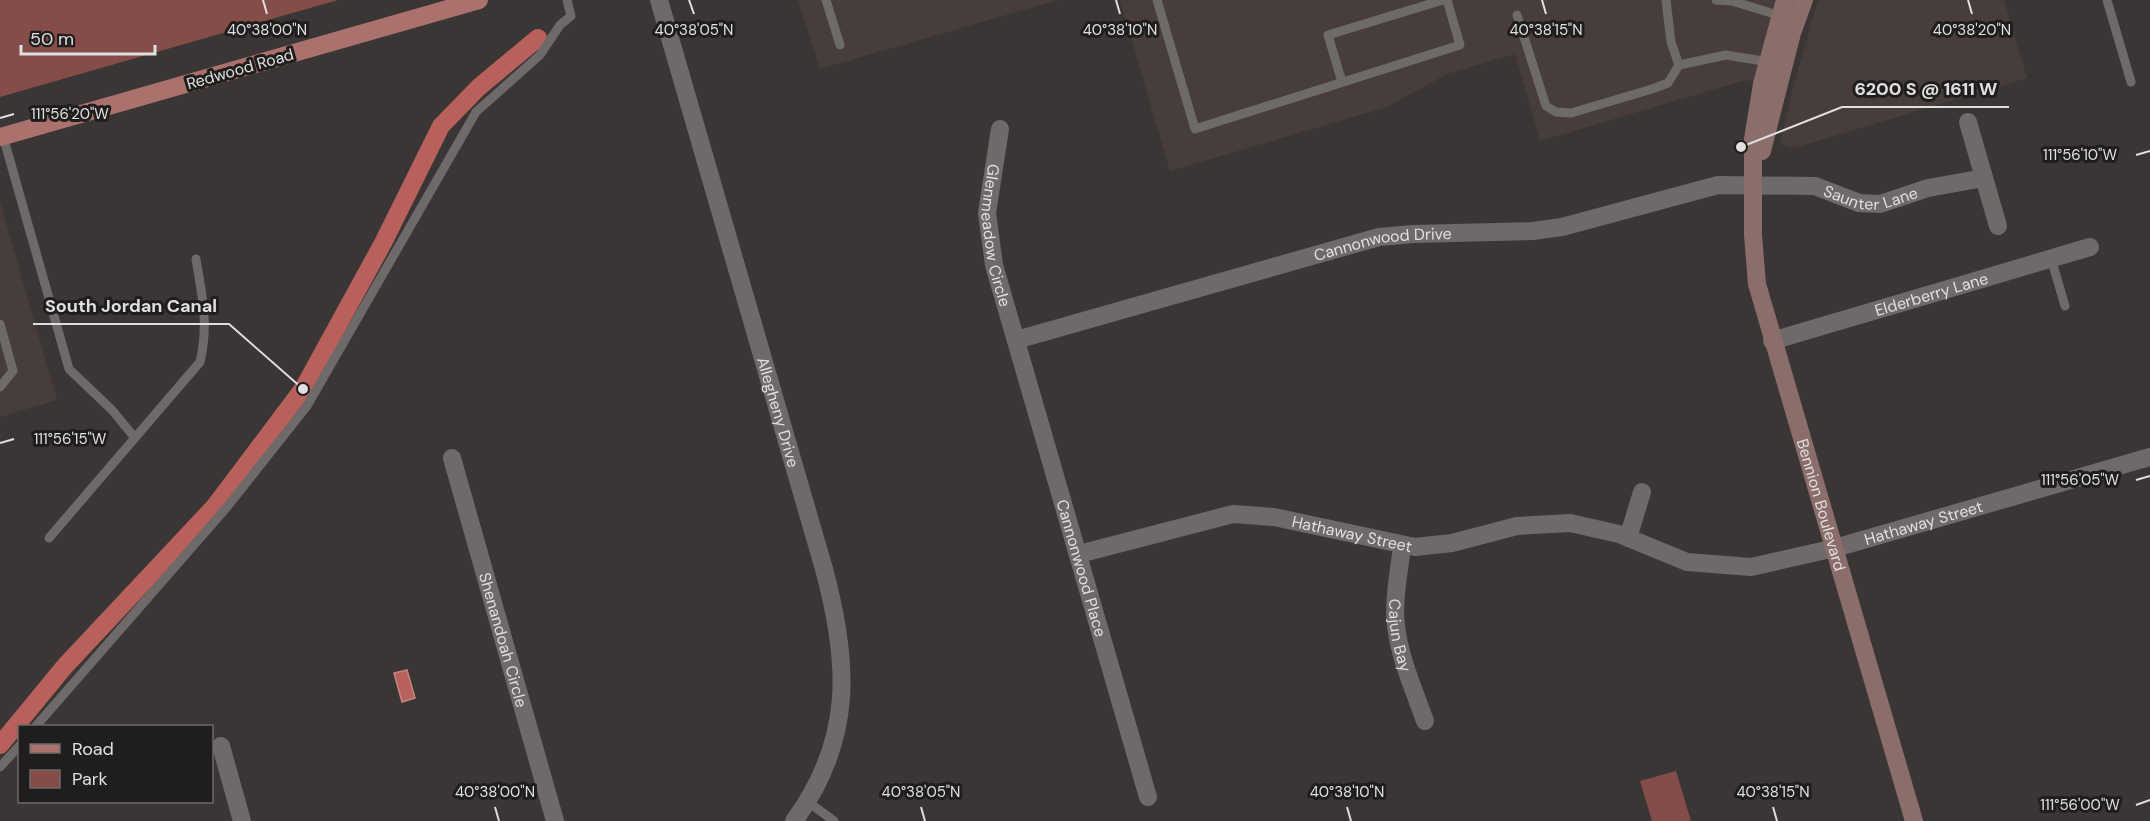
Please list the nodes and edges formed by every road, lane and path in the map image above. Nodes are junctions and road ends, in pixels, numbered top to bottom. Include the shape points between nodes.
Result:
1 (567, 0) edge
2 (659, 0) edge
3 (826, 0) edge
4 (1157, 0) edge
5 (1445, 0) edge
6 (1666, 0) edge
7 (1716, 0) edge
8 (1732, 0) edge
9 (1803, 0) edge
10 (2107, 0) edge
11 (467, 2) edge
12 (1783, 8) edge
13 (1517, 15) dead end
14 (840, 45) dead end
15 (1768, 62) junction
16 (1679, 65) junction
17 (1342, 82) junction
18 (2131, 82) dead end
19 (1968, 122) dead end
20 (1000, 129) dead end
21 (2, 137) edge
22 (1984, 178) junction
23 (1754, 185) junction
24 (1998, 225) dead end
25 (2090, 246) dead end
26 (2052, 258) junction
27 (195, 259) dead end
28 (2065, 306) dead end
29 (0, 324) edge
30 (1016, 340) junction
31 (1773, 341) junction
32 (0, 387) edge
33 (135, 438) junction
34 (2150, 457) edge
35 (452, 458) dead end
36 (1642, 492) dead end
37 (49, 538) dead end
38 (1628, 538) junction
39 (1402, 546) junction
40 (1835, 548) junction
41 (1078, 554) junction
42 (1425, 721) dead end
43 (37, 725) edge
44 (220, 746) dead end
45 (18, 747) edge
46 (0, 767) edge
47 (1148, 797) dead end
48 (808, 802) junction
49 (243, 821) edge
50 (555, 821) edge
51 (794, 821) edge
52 (834, 821) edge
53 (1914, 821) edge

1 - 43 lane via 571,16 560,25 540,55 476,112 307,406 227,507
2 - 48 street, Allegheny Drive via 824,569 841,643 840,710 826,764
3 - 14 lane
4 - 17 lane via 1195,129
5 - 17 lane via 1460,45
5 - 17 lane via 1328,35
6 - 16 lane via 1671,42
7 - 8 lane
8 - 12 lane
9 - 23 street, Bennion Boulevard
10 - 18 lane
11 - 21 main road, Redwood Road
12 - 15 street, Bennion Boulevard
13 - 16 lane via 1546,106 1556,112 1570,113 1668,83
15 - 16 lane via 1726,55
15 - 23 street, Bennion Boulevard via 1753,140
19 - 22 street
20 - 30 street, Glenmeadow Circle via 989,196 988,230
21 - 33 lane via 69,369
22 - 23 street, Saunter Lane via 1929,188 1880,204 1859,203 1815,186
22 - 24 street
23 - 30 street, Cannonwood Drive via 1707,186 1586,222 1548,229 1379,237
23 - 31 street, Bennion Boulevard via 1755,270
25 - 26 street, Elderberry Lane
26 - 28 lane
26 - 31 street, Elderberry Lane
27 - 33 lane via 206,319 200,362
29 - 32 lane via 13,371
30 - 41 street, Cannonwood Place
31 - 40 street, Bennion Boulevard
33 - 37 lane
34 - 40 street, Hathaway Street
35 - 50 street, Shenandoah Circle
36 - 38 street
38 - 39 street, Hathaway Street via 1599,528 1556,522 1517,526 1439,546
38 - 40 street, Hathaway Street via 1675,559 1734,568 1767,565
39 - 41 street, Hathaway Street via 1274,517 1233,514
39 - 42 street, Cajun Bay via 1396,627 1402,658
40 - 53 street, Bennion Boulevard
41 - 47 street, Cannonwood Place
44 - 49 street
45 - 46 lane
48 - 51 street, Allegheny Drive
48 - 52 lane

